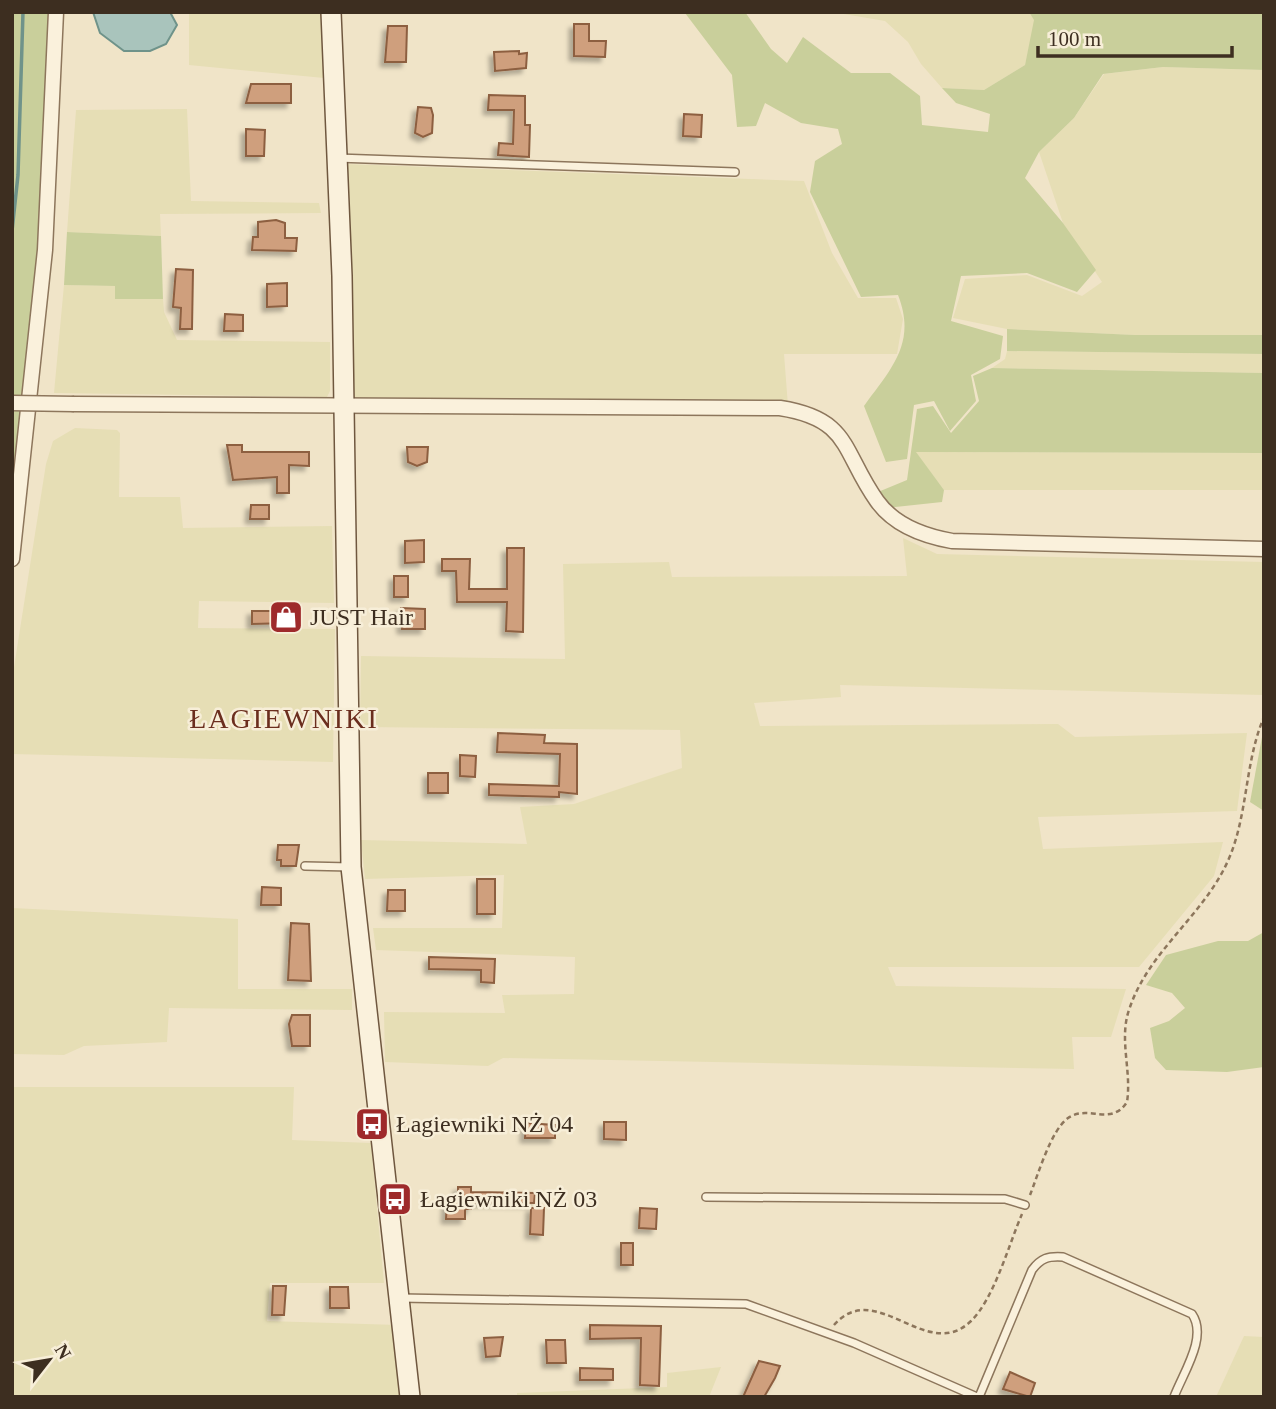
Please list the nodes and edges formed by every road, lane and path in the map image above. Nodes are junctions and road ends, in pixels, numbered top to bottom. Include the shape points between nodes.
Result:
1 (56, 12) edge
2 (331, 12) edge
3 (337, 158) junction
4 (735, 172) dead end
5 (12, 403) edge
6 (345, 407) junction
7 (1264, 549) edge
8 (12, 559) edge
9 (1264, 717) edge
10 (305, 866) dead end
11 (351, 867) junction
12 (706, 1197) dead end
13 (1025, 1205) junction
14 (400, 1298) junction
15 (827, 1333) junction
16 (410, 1397) edge
17 (978, 1397) edge
18 (1174, 1397) edge

1 - 8 street via 45,250
2 - 3 street
3 - 4 lane
3 - 6 street
5 - 6 street, bridge
6 - 7 street via 793,410 825,422 841,436 884,509 903,524 938,538
6 - 11 street
9 - 13 path via 1230,856 1129,1007 1127,1102 1111,1115 1082,1113 1062,1123
10 - 11 lane
11 - 14 street
12 - 13 lane via 1004,1199
13 - 15 path via 983,1305 962,1328 941,1334 927,1332 865,1308 847,1313
14 - 15 lane via 735,1303
14 - 16 street
15 - 17 lane
17 - 18 lane via 1032,1270 1052,1256 1192,1314 1199,1330 1197,1340

